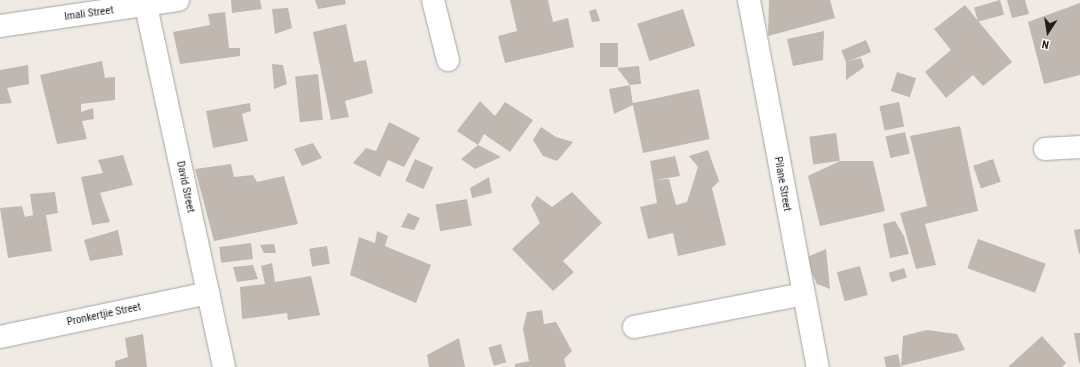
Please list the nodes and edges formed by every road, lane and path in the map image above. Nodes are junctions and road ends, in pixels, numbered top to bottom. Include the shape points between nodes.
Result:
1 (178, 0) edge
2 (433, 0) edge
3 (749, 0) edge
4 (146, 6) junction
5 (0, 26) edge
6 (448, 60) dead end
7 (1080, 147) edge
8 (1045, 149) dead end
9 (208, 293) junction
10 (802, 294) junction
11 (634, 327) dead end
12 (0, 337) edge
13 (224, 367) edge
14 (818, 367) edge

1 - 4 street, Imali Street
2 - 6 street
3 - 10 street, Pilane Street
4 - 5 street, Imali Street
4 - 9 street, David Street
7 - 8 street
9 - 12 street, Pronkertjie Street
9 - 13 street, David Street
10 - 11 street
10 - 14 street, Pilane Street

